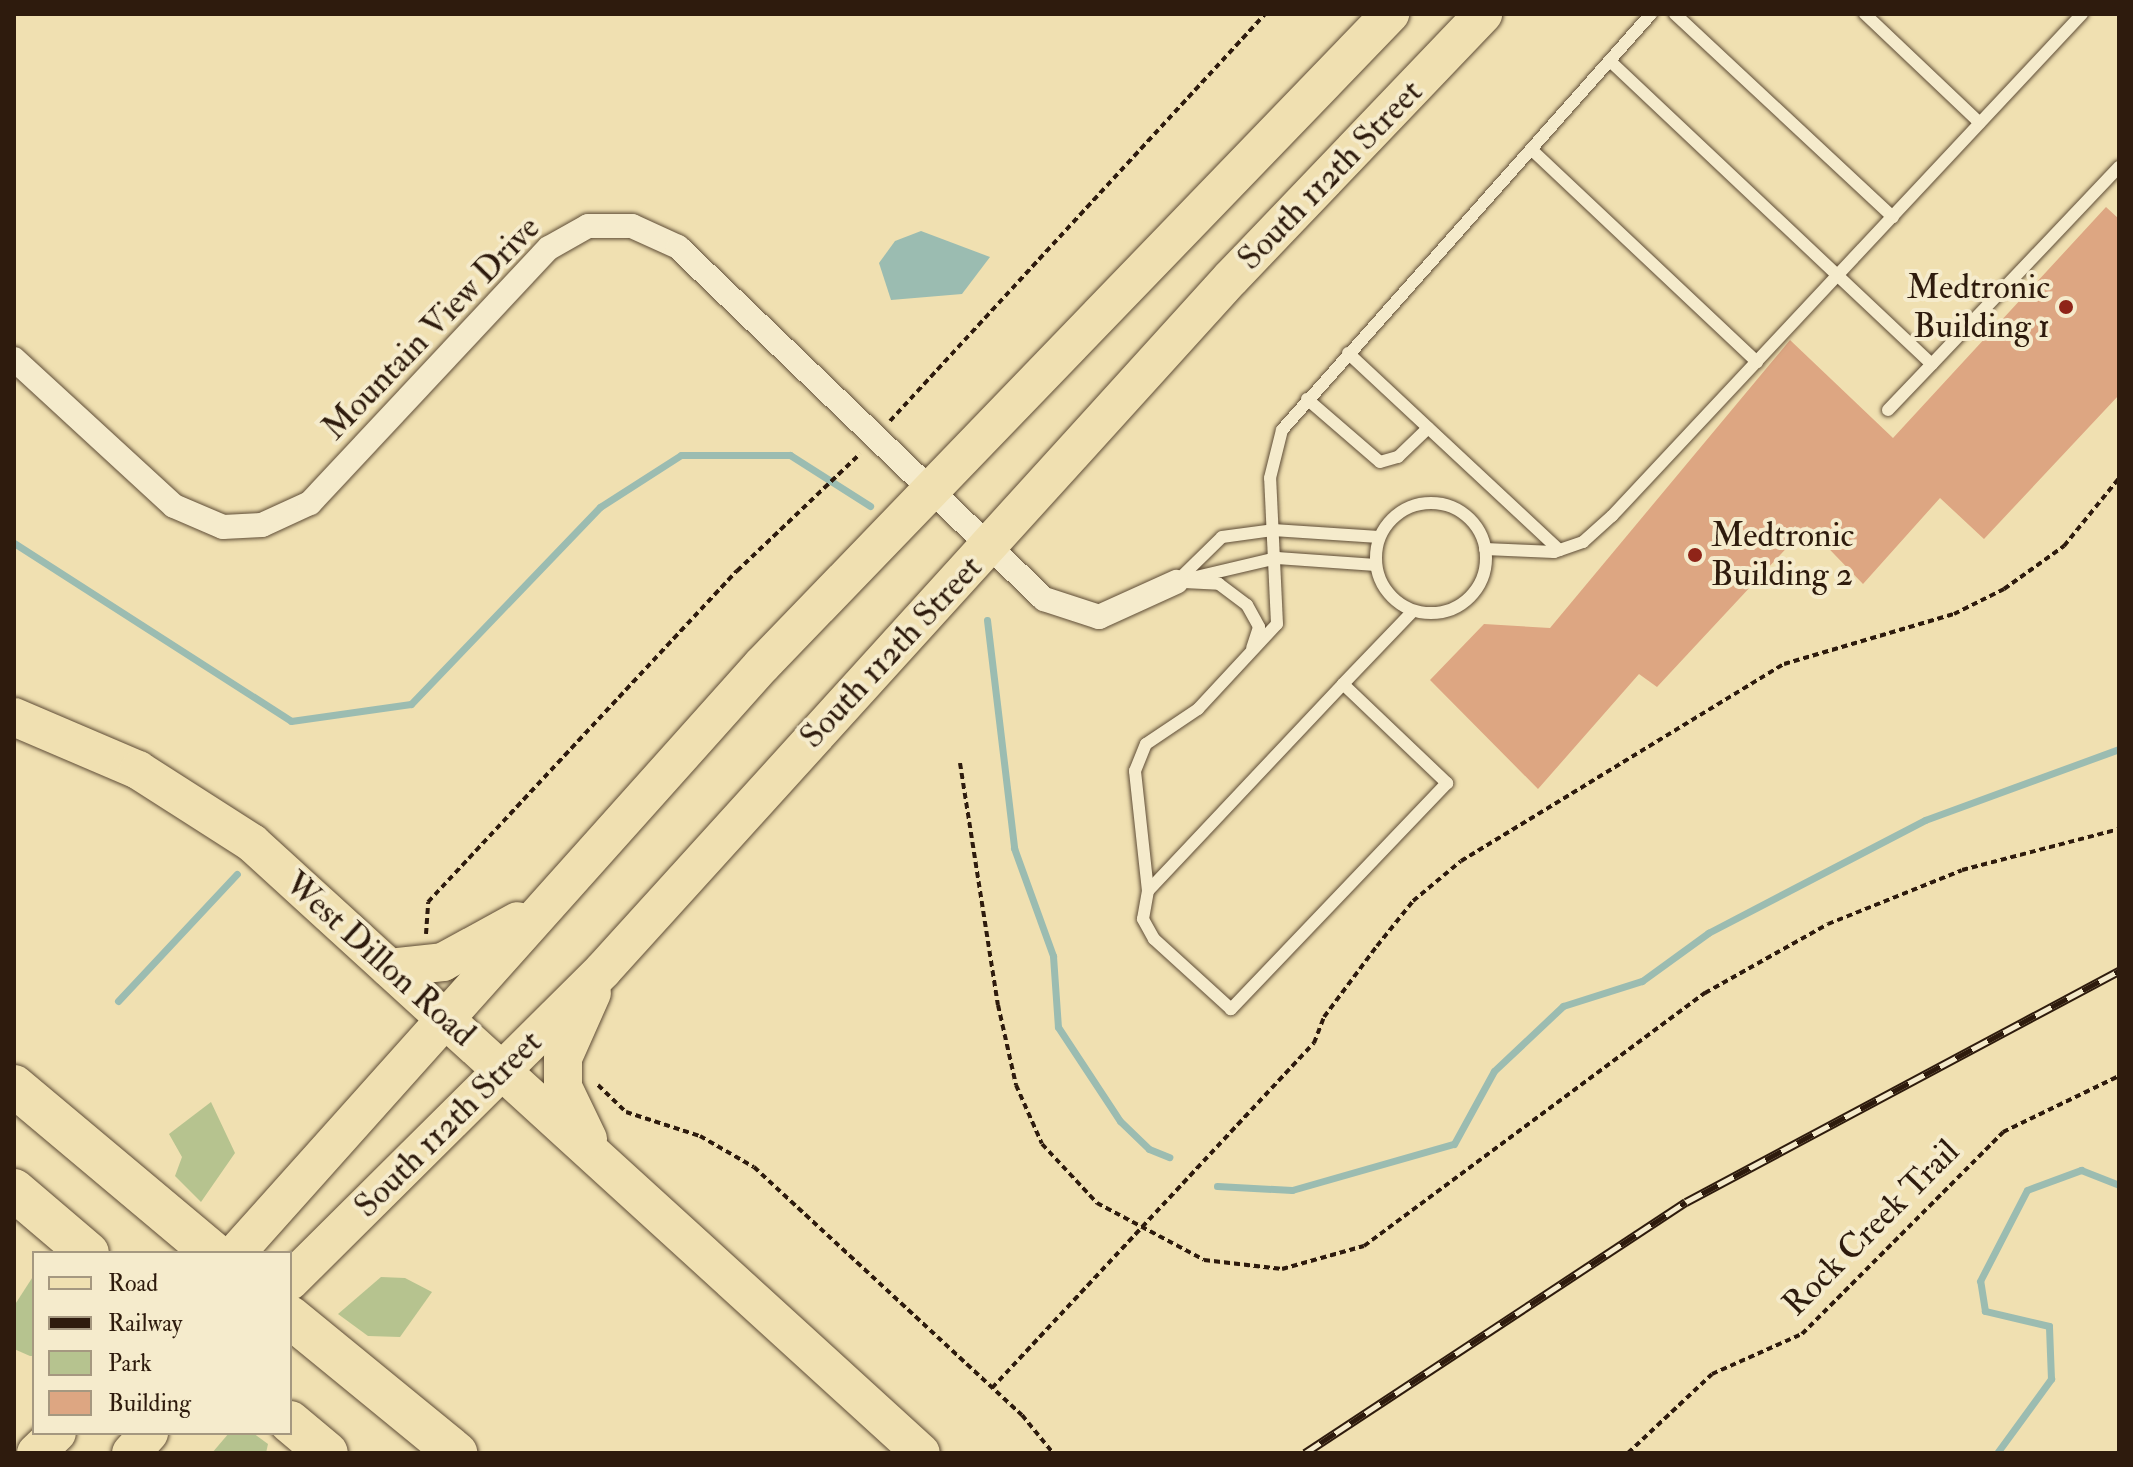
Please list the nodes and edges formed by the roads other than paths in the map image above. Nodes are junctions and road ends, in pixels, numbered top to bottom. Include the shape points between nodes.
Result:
1 (1390, 14) edge
2 (1651, 14) edge
3 (1675, 14) edge
4 (1865, 14) edge
5 (2082, 14) edge
6 (1476, 16) edge
7 (1610, 61) junction
8 (1980, 123) junction
9 (1533, 151) junction
10 (2119, 167) edge
11 (1893, 217) junction
12 (1838, 275) junction
13 (1348, 353) junction
14 (14, 359) edge
15 (1757, 362) junction
16 (1932, 364) junction
17 (1307, 399) junction
18 (1888, 410) dead end
19 (1428, 428) junction
20 (930, 488) junction
21 (1273, 530) junction
22 (1379, 537) junction
23 (986, 549) junction
24 (1485, 549) junction
25 (1559, 550) junction
26 (1277, 558) junction
27 (1376, 565) junction
28 (1176, 582) junction
29 (1413, 611) junction
30 (1251, 653) junction
31 (1343, 684) junction
32 (14, 717) edge
33 (1148, 891) junction
34 (548, 903) junction
35 (389, 968) junction
36 (603, 970) junction
37 (447, 1020) junction
38 (503, 1071) junction
39 (14, 1086) edge
40 (607, 1169) junction
41 (14, 1190) edge
42 (78, 1244) edge
43 (211, 1251) edge
44 (238, 1251) edge
45 (292, 1279) edge
46 (292, 1319) edge
47 (55, 1435) edge
48 (147, 1435) edge
49 (14, 1436) edge
50 (34, 1453) edge
51 (131, 1453) edge
52 (456, 1453) edge
53 (921, 1453) edge

1 - 20 main road, South 112th Street
2 - 7 lane
3 - 11 lane
4 - 8 lane
5 - 8 lane
6 - 23 main road, South 112th Street
7 - 9 lane
7 - 12 lane
8 - 11 lane
9 - 13 lane
9 - 15 lane
10 - 16 lane
11 - 12 lane
12 - 15 lane
12 - 16 lane
13 - 17 lane
13 - 19 lane
14 - 20 street, Mountain View Drive via 174,506 223,527 262,525 310,503 549,248 610,223 656,232 678,247
15 - 25 lane via 1612,516 1583,542
16 - 18 lane
17 - 19 lane via 1380,462 1398,457
17 - 21 lane via 1282,430 1270,478
19 - 25 lane
20 - 23 street, Mountain View Drive
20 - 34 main road, South 112th Street
21 - 22 lane
21 - 26 lane
21 - 28 lane via 1222,537
22 - 24 lane via 1404,510 1439,504 1471,520
22 - 27 lane
23 - 28 street, Mountain View Drive via 1044,599 1079,616 1119,613
23 - 36 main road, South 112th Street
24 - 25 lane
24 - 29 lane via 1485,572 1465,602 1431,614
26 - 27 lane
26 - 28 lane
26 - 30 lane via 1277,624
27 - 29 lane via 1385,589
28 - 30 lane via 1219,584 1247,605 1259,627
29 - 31 lane
30 - 33 lane via 1198,709 1146,744 1135,771
31 - 33 lane
31 - 33 lane via 1447,783 1231,1009 1154,939 1143,919
32 - 35 main road, West Dillon Road via 191,800 252,843
34 - 35 main road via 443,962
34 - 37 main road, South 112th Street
35 - 37 main road, West Dillon Road
36 - 38 main road, South 112th Street
36 - 40 main road via 563,1071 577,1121
37 - 38 main road, West Dillon Road
37 - 44 main road, South 112th Street
38 - 40 main road, West Dillon Road
38 - 45 main road, South 112th Street
39 - 43 highway
40 - 53 main road, West Dillon Road
41 - 42 highway
46 - 52 highway
47 - 50 main road
48 - 51 main road
49 - 50 main road

